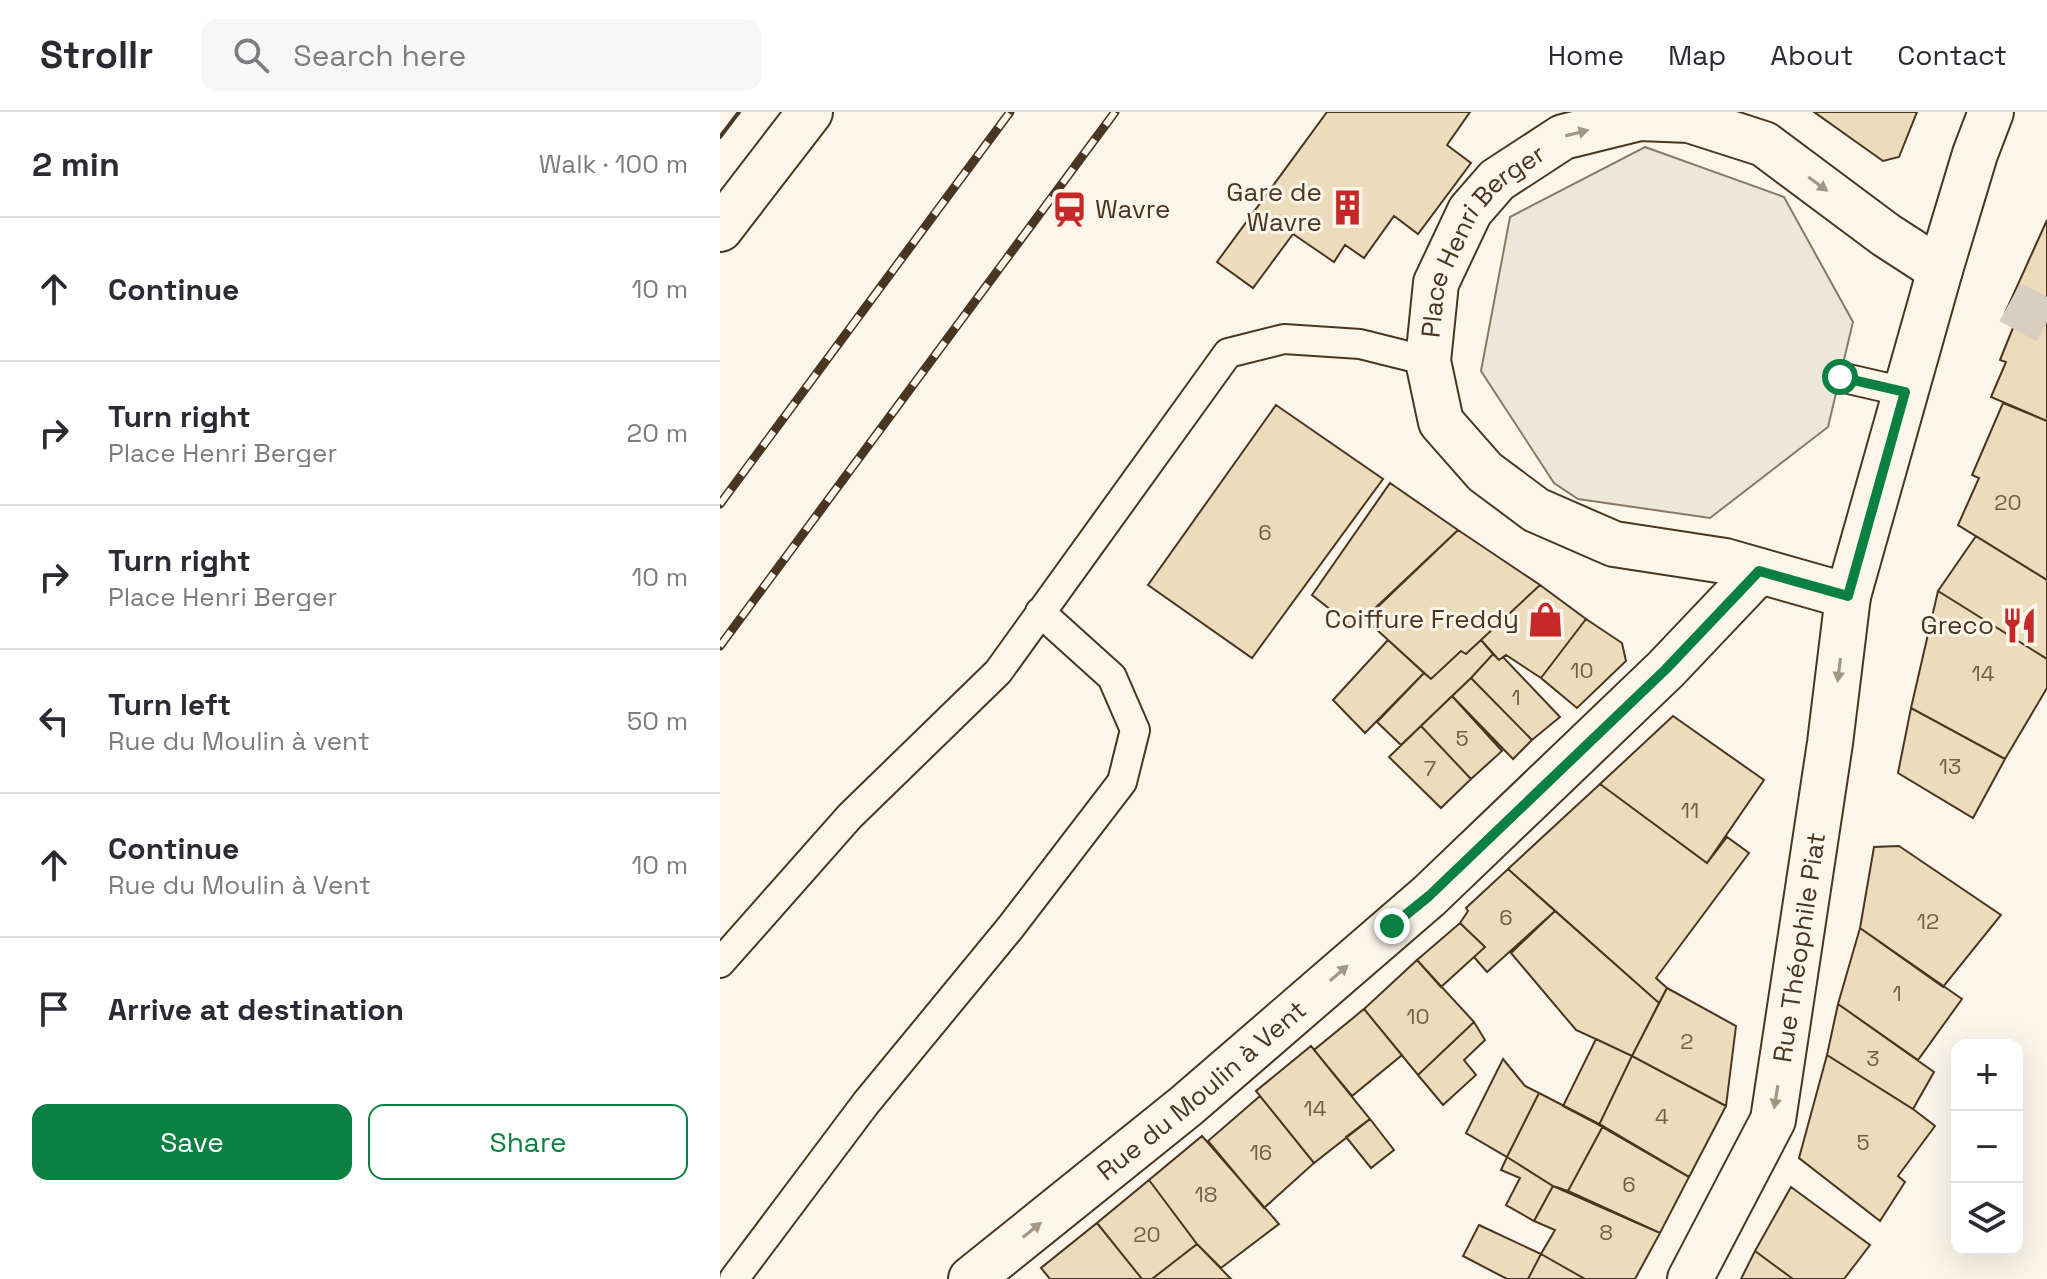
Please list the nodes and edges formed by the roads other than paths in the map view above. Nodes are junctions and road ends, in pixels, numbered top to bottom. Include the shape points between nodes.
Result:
1 (810, 112) edge
2 (1991, 112) edge
3 (1638, 115) edge
4 (720, 229) edge
5 (1940, 270) junction
6 (1428, 361) junction
7 (1840, 377) dead end
8 (1905, 392) junction
9 (1759, 571) junction
10 (1848, 596) junction
11 (1040, 612) junction
12 (720, 963) edge
13 (734, 1279) edge
14 (971, 1279) edge
15 (1690, 1279) edge

1 - 4 street
2 - 5 street
3 -> 5 street, Place Henri Berger via 1689,120 1764,144
6 -> 3 street, Place Henri Berger via 1436,283 1470,211 1497,180 1563,137
5 - 8 street
6 - 9 street, Place Henri Berger via 1441,422 1485,472 1536,510 1614,544
6 - 11 lane via 1360,344 1284,339 1228,353
7 - 8 lane
8 - 10 street
9 - 10 street, Place Henri Berger
14 -> 9 street, Rue du Moulin à Vent via 1186,1106 1429,896 1666,669
10 -> 15 street, Rue Théophile Piat via 1773,1120
11 - 12 lane via 998,672 850,816
11 - 13 lane via 1112,677 1135,730 1122,782 866,1103

